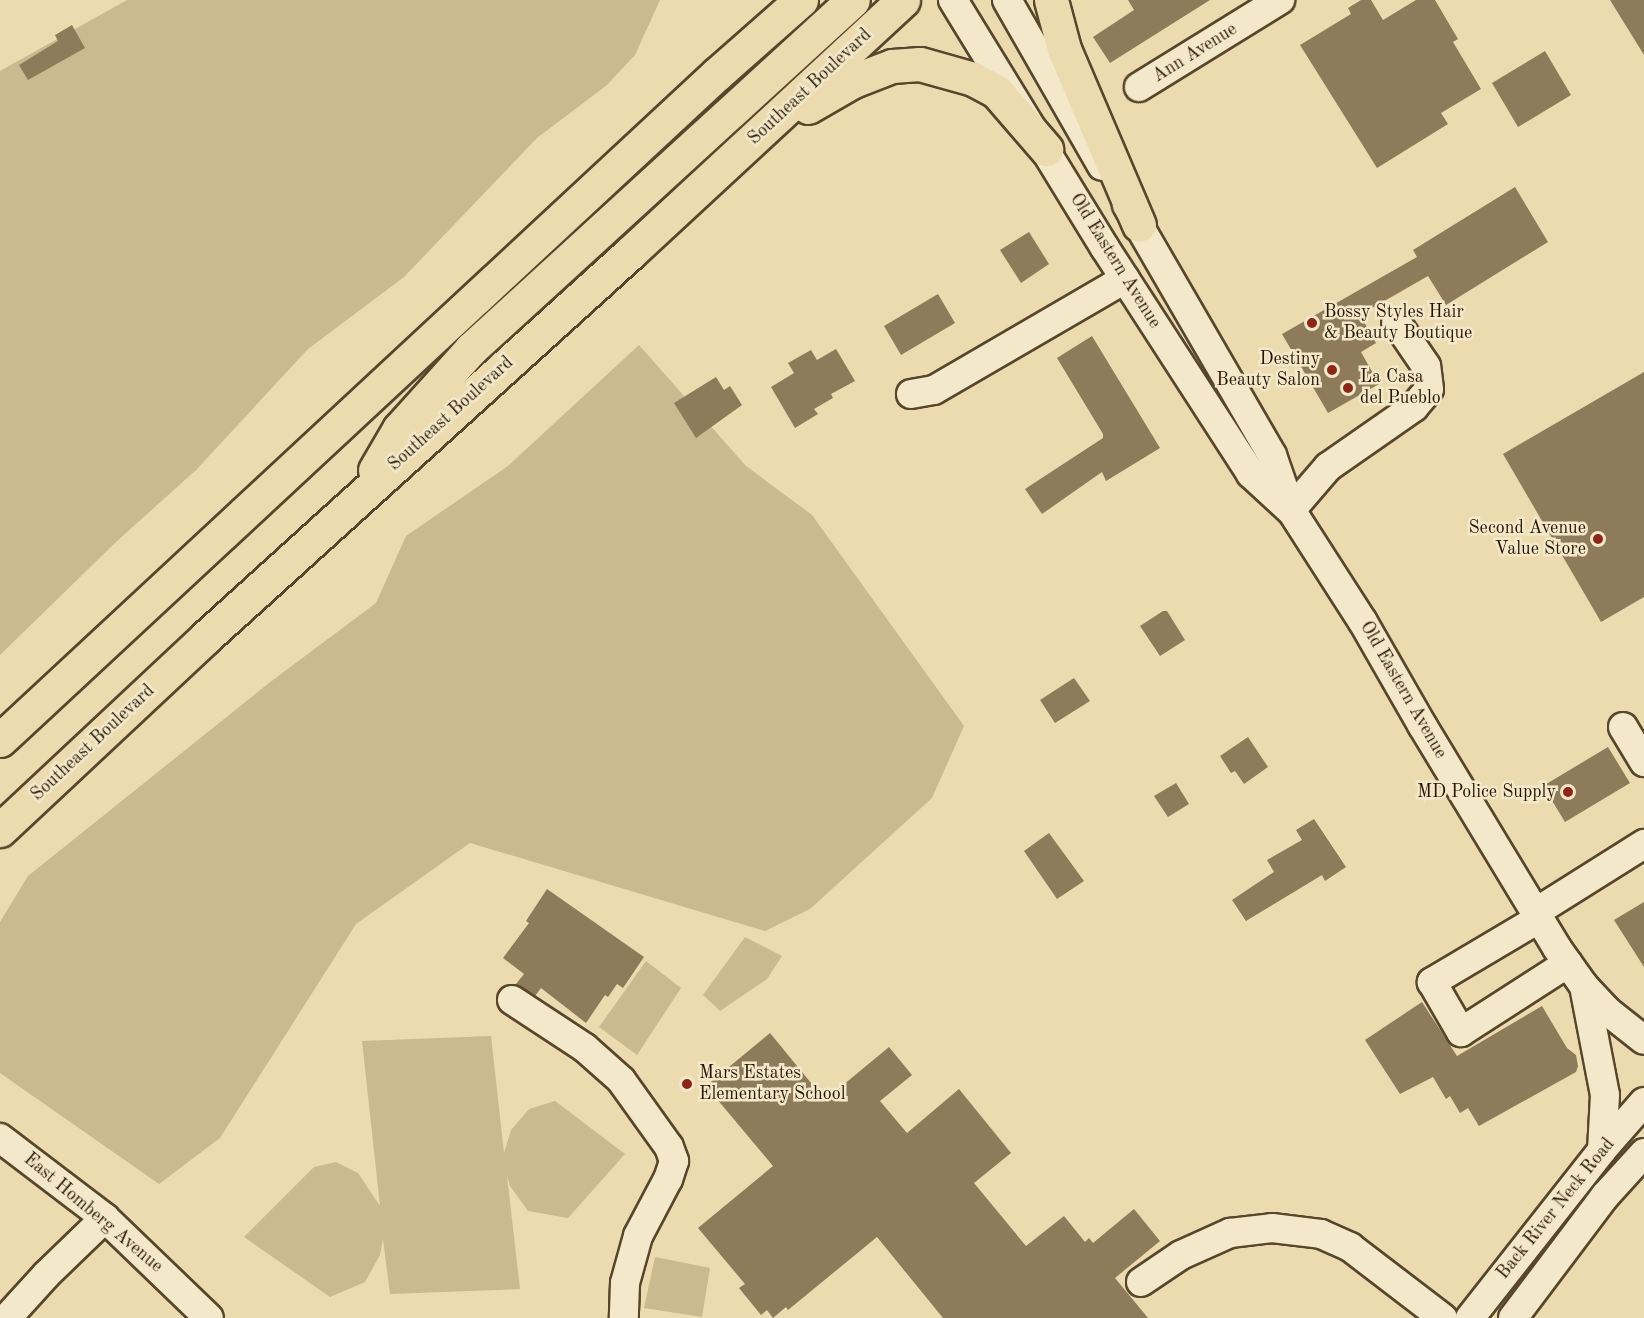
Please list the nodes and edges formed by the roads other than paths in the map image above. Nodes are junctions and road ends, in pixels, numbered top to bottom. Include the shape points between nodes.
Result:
1 (780, 0) edge
2 (801, 0) edge
3 (853, 0) edge
4 (903, 0) edge
5 (954, 0) edge
6 (1007, 0) edge
7 (1051, 0) edge
8 (1281, 0) edge
9 (717, 74) junction
10 (1139, 87) dead end
11 (757, 136) junction
12 (1046, 149) junction
13 (1139, 225) junction
14 (1125, 279) junction
15 (1396, 322) dead end
16 (911, 394) dead end
17 (357, 500) junction
18 (1291, 510) junction
19 (1623, 727) dead end
20 (0, 740) edge
21 (1644, 762) edge
22 (0, 830) edge
23 (1644, 844) edge
24 (1538, 915) junction
25 (1568, 963) junction
26 (1584, 986) junction
27 (513, 1000) dead end
28 (1633, 1027) edge
29 (1644, 1040) edge
30 (1644, 1102) edge
31 (0, 1138) edge
32 (1602, 1150) junction
33 (1644, 1153) edge
34 (1644, 1172) edge
35 (1605, 1196) junction
36 (105, 1218) junction
37 (1141, 1282) dead end
38 (7, 1318) edge
39 (209, 1318) edge
40 (624, 1318) edge
41 (1443, 1318) edge
42 (1470, 1318) edge
43 (1513, 1318) edge

1 - 9 main road
2 - 9 main road
3 - 17 main road via 471,349 399,429
4 - 11 main road, Southeast Boulevard
5 - 12 street, Old Eastern Avenue
6 - 13 street, Old Eastern Avenue via 1079,129
7 - 13 main road via 1064,49
8 - 10 street, Ann Avenue
9 - 20 main road
11 - 12 main road via 853,81 892,66 920,64 973,79 996,91
11 - 17 main road, Southeast Boulevard
12 - 14 street, Old Eastern Avenue
13 - 18 street, Old Eastern Avenue via 1272,455
14 - 16 street via 934,390
14 - 18 street, Old Eastern Avenue via 1251,474
15 - 18 street via 1426,366 1429,389 1414,408 1328,467
17 - 22 main road, Southeast Boulevard
18 - 24 street, Old Eastern Avenue via 1364,622
19 - 21 street
23 - 24 street
24 - 25 street, Old Eastern Avenue
24 - 25 street via 1432,982 1461,1032
25 - 26 street, Old Eastern Avenue
26 - 28 street, Old Eastern Avenue
26 - 32 street via 1605,1095
27 - 40 street via 585,1048 621,1080 669,1147 674,1161 638,1236 624,1283
28 - 29 street, Old Eastern Avenue
30 - 32 street, Back River Neck Road
31 - 36 street, East Homberg Avenue
32 - 42 street, Back River Neck Road
33 - 35 street, Back River Neck Road
34 - 35 street
35 - 43 street, Back River Neck Road
36 - 38 street
36 - 39 street, East Homberg Avenue
37 - 41 street via 1181,1255 1230,1233 1272,1228 1321,1234 1350,1247

